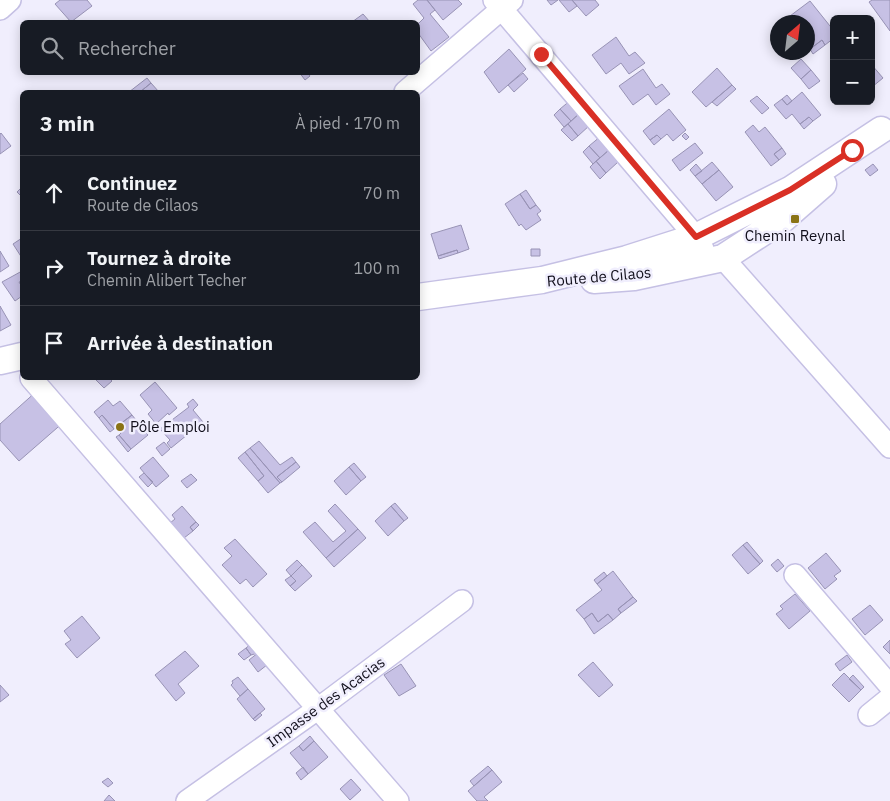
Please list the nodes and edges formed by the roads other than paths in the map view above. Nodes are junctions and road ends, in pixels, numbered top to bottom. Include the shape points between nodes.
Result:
1 (10, 0) edge
2 (503, 3) edge
3 (0, 9) edge
4 (406, 90) edge
5 (885, 127) edge
6 (812, 185) junction
7 (696, 237) junction
8 (717, 260) junction
9 (511, 285) junction
10 (420, 297) edge
11 (34, 380) edge
12 (890, 447) edge
13 (795, 575) dead end
14 (462, 601) dead end
15 (890, 686) edge
16 (890, 698) edge
17 (319, 708) junction
18 (868, 715) dead end
19 (188, 801) edge
20 (398, 801) edge

1 - 3 street
2 - 4 street
2 - 7 street
5 - 6 main road, Route de Cilaos
6 - 7 main road, Route de Cilaos via 790,190
6 - 8 main road, Route de Cilaos via 784,219
7 - 8 street
7 - 9 main road, Route de Cilaos via 627,259
8 - 9 main road, Route de Cilaos via 634,277
8 - 12 street
9 - 10 main road, Route de Cilaos
11 - 17 street
13 - 15 street
14 - 17 street, Impasse des Acacias
16 - 18 street
17 - 19 street, Impasse des Acacias
17 - 20 street

